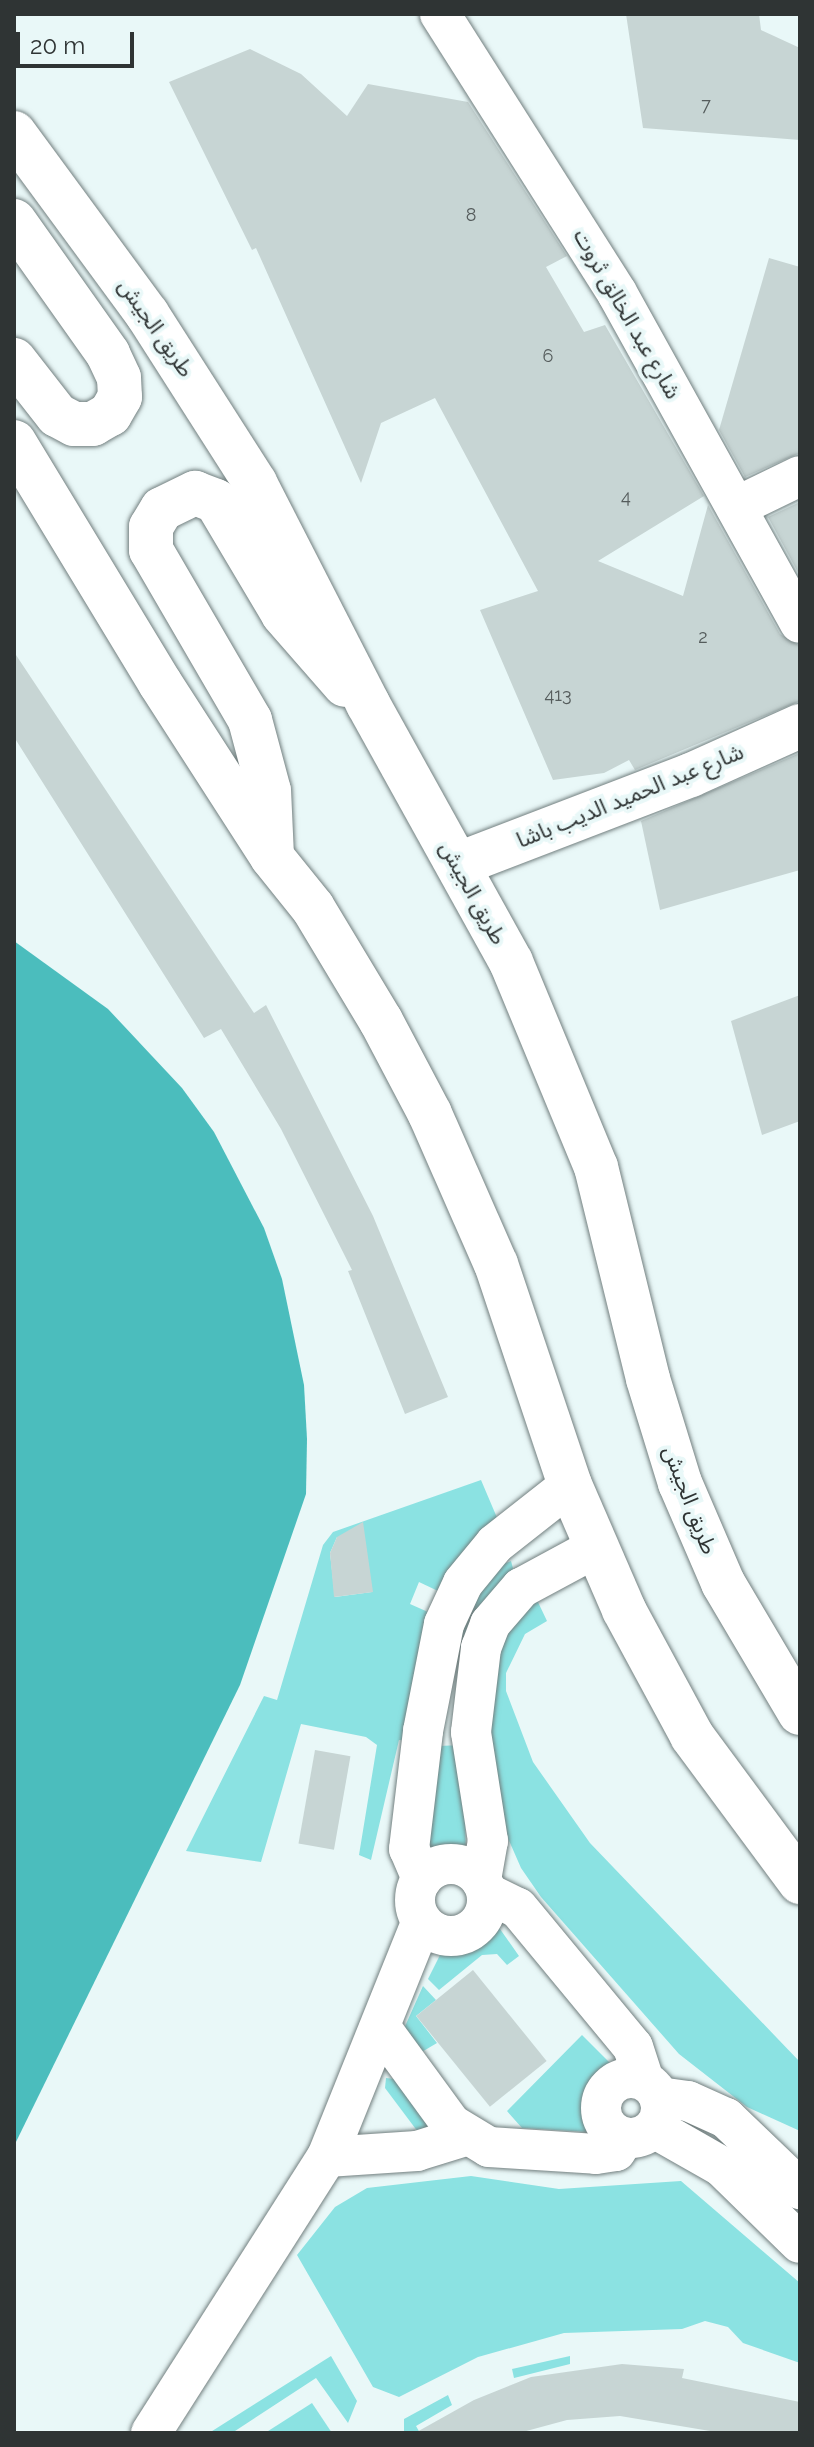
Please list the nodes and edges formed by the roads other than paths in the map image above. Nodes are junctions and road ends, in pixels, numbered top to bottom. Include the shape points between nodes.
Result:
1 (440, 14) edge
2 (14, 133) edge
3 (14, 221) edge
4 (14, 360) edge
5 (14, 442) edge
6 (800, 476) edge
7 (736, 507) junction
8 (800, 623) edge
9 (368, 704) junction
10 (800, 726) edge
11 (272, 857) junction
12 (459, 864) junction
13 (570, 1485) junction
14 (595, 1548) junction
15 (433, 1664) junction
16 (476, 1670) junction
17 (795, 1695) edge
18 (422, 1738) junction
19 (471, 1740) junction
20 (422, 1879) junction
21 (800, 1882) edge
22 (484, 1886) junction
23 (422, 1921) junction
24 (381, 2028) junction
25 (645, 2111) junction
26 (465, 2136) junction
27 (327, 2157) junction
28 (800, 2189) edge
29 (800, 2243) edge
30 (151, 2433) edge

1 - 7 street, شارع عبد الخالق ثروت via 570,215
2 - 9 main road, طريق الجيش via 203,397 304,571
3 - 4 main road via 108,354 119,378 120,397 110,414 93,424 74,424 57,415
5 - 11 main road
6 - 7 street
7 - 8 street, شارع عبد الخالق ثروت
9 - 11 main road via 335,676 291,625 216,501 195,493 162,509 151,527 151,550 250,720 269,791
9 - 12 main road, طريق الجيش
10 - 12 main road, شارع عبد الحميد الديب باشا via 691,775
11 - 13 main road via 327,930 430,1114 496,1264
12 - 17 main road, طريق الجيش via 557,1064 596,1167 648,1379 680,1483 723,1583
13 - 14 main road
13 - 15 street via 520,1521 476,1565 453,1601
14 - 16 street via 543,1574 505,1603 490,1624
14 - 21 main road via 692,1736
15 - 16 street
15 - 18 street
16 - 19 street
18 - 19 street
18 - 20 street via 409,1849
19 - 22 street via 488,1841
20 - 22 street via 445,1864 471,1870
20 - 23 street via 416,1905
22 - 23 street via 482,1920 471,1930 445,1935
22 - 25 street via 518,1908 633,2047
23 - 24 street
24 - 26 street via 436,2106
24 - 27 street
25 - 26 street via 616,2151 596,2154 521,2152
25 - 28 street via 688,2101 726,2118
25 - 29 street via 721,2166
26 - 27 street via 417,2151
27 - 30 street

